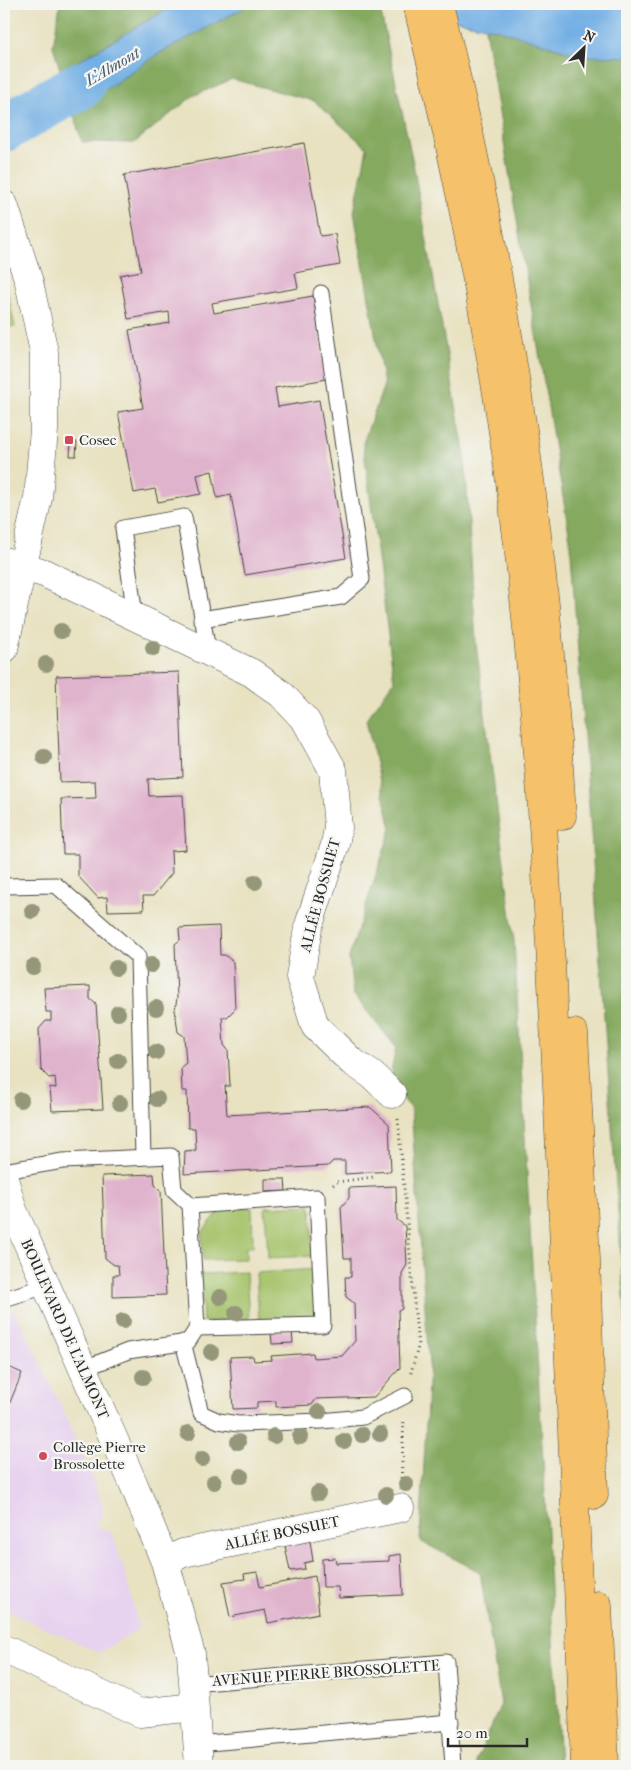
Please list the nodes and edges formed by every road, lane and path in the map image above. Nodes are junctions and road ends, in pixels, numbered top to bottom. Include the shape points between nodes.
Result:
1 (417, 4) edge
2 (439, 4) edge
3 (468, 185) junction
4 (4, 205) edge
5 (320, 293) dead end
6 (13, 563) edge
7 (135, 616) junction
8 (201, 619) junction
9 (4, 649) edge
10 (208, 650) junction
11 (4, 886) edge
12 (392, 1094) joint
13 (143, 1157) junction
14 (4, 1171) edge
15 (373, 1177) dead end
16 (4, 1179) edge
17 (317, 1197) junction
18 (190, 1206) junction
19 (46, 1286) junction
20 (4, 1299) edge
21 (197, 1328) junction
22 (183, 1342) junction
23 (83, 1369) junction
24 (405, 1396) junction
25 (400, 1508) joint
26 (165, 1562) junction
27 (4, 1649) edge
28 (193, 1695) junction
29 (451, 1722) junction
30 (198, 1755) edge
31 (453, 1766) edge
32 (585, 1766) edge
33 (605, 1766) edge

1 - 3 main road
2 - 3 main road
3 - 32 main road via 528,639 541,784
3 - 33 main road via 506,317 552,657 586,1259
4 - 6 street via 29,282 44,352 44,430 38,498
5 - 8 lane via 362,579 341,597
6 - 7 street, ALLÉE BOSSUET via 44,573
6 - 9 street
7 - 8 lane via 123,528 184,517
7 - 10 street, ALLÉE BOSSUET
8 - 10 lane
10 - 12 street, ALLÉE BOSSUET via 252,672 281,694 306,721 333,770 338,828 308,928 300,976 315,1026
11 - 13 lane via 56,885 138,957
12 - 24 path via 400,1128 418,1347
13 - 14 lane via 63,1161
13 - 18 lane via 171,1156 174,1190
15 - 17 path via 337,1182
16 - 19 street, BOULEVARD DE L'ALMONT via 13,1210
17 - 18 lane
17 - 21 lane via 323,1325
18 - 21 lane
19 - 20 lane
19 - 23 street, BOULEVARD DE L'ALMONT
21 - 22 lane via 188,1342
22 - 23 lane via 128,1351
22 - 24 lane via 201,1413 219,1421 276,1424 363,1417
23 - 26 street, BOULEVARD DE L'ALMONT
24 - 25 path
25 - 26 street, ALLÉE BOSSUET via 183,1553
26 - 28 street, BOULEVARD DE L'ALMONT via 191,1654
27 - 28 street, AVENUE PIERRE BROSSOLETTE via 140,1713
28 - 29 lane, AVENUE PIERRE BROSSOLETTE via 446,1662
28 - 30 street, BOULEVARD DE L'ALMONT
29 - 30 lane
29 - 31 lane

